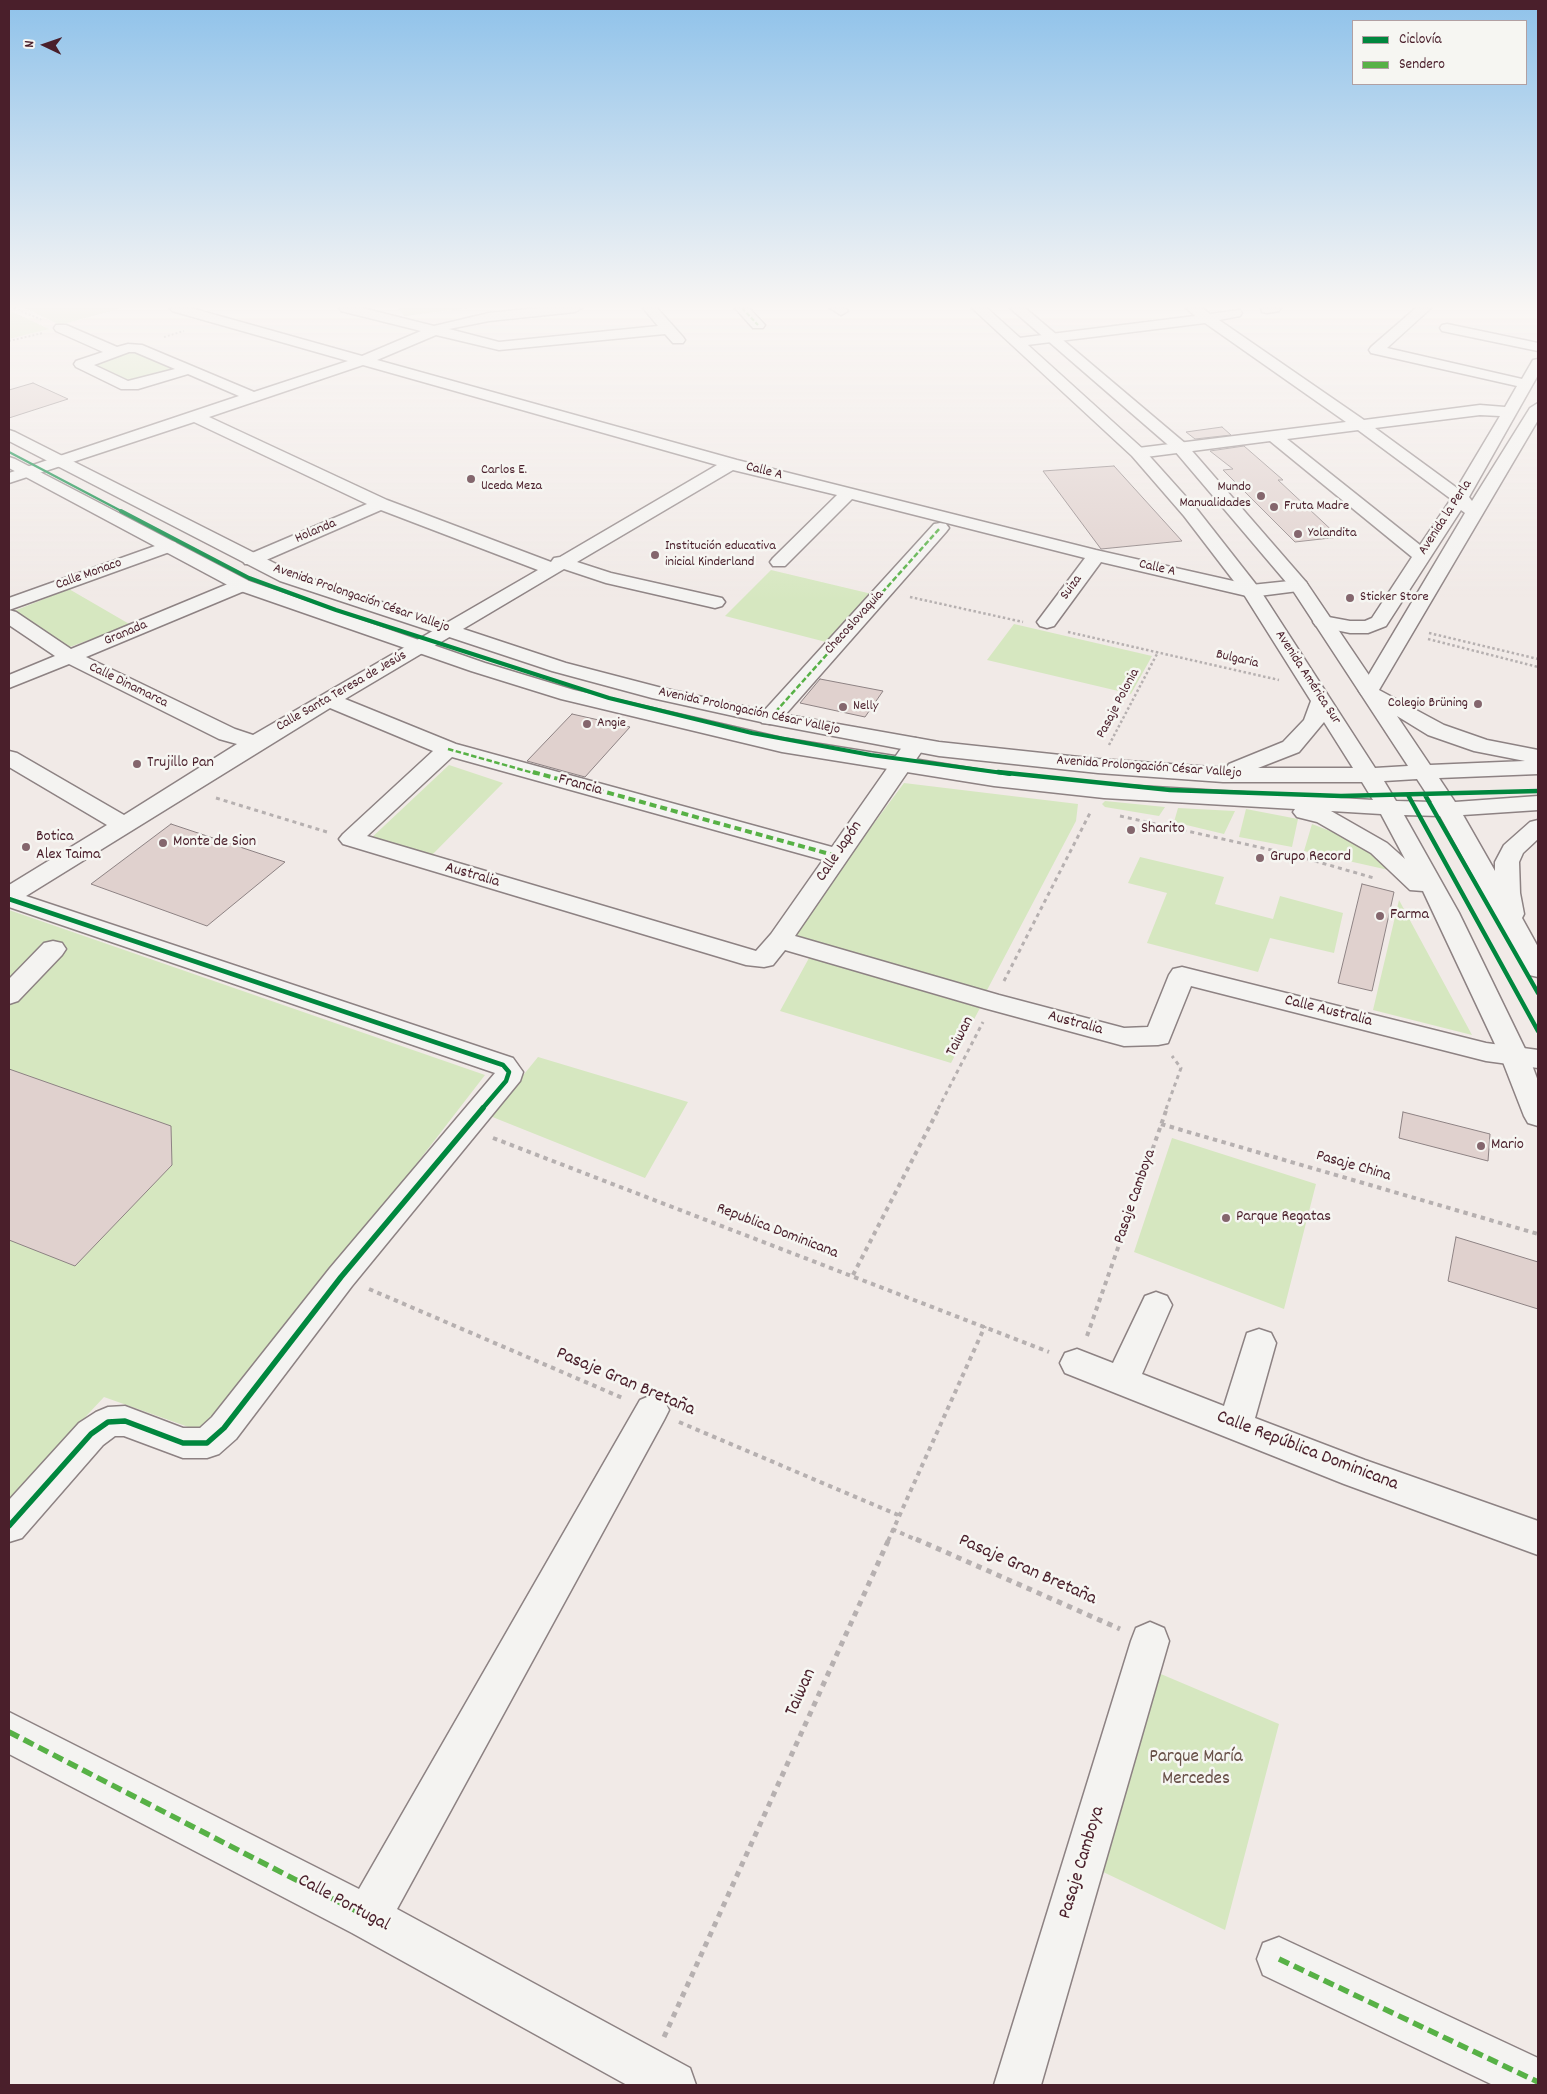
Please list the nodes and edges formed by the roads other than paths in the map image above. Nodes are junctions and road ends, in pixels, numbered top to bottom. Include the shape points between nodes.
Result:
1 (226, 406) edge
2 (525, 406) edge
3 (1087, 406) edge
4 (1132, 406) edge
5 (1335, 406) edge
6 (1514, 406) edge
7 (1538, 408) edge
8 (195, 416) junction
9 (1508, 416) junction
10 (1361, 424) junction
11 (1534, 425) edge
12 (9, 435) edge
13 (1274, 436) junction
14 (1180, 447) junction
15 (1138, 453) junction
16 (9, 462) edge
17 (60, 462) junction
18 (731, 464) junction
19 (27, 472) junction
20 (9, 478) edge
21 (849, 493) junction
22 (1460, 498) junction
23 (381, 504) junction
24 (1474, 512) junction
25 (940, 528) dead end
26 (169, 546) junction
27 (1096, 555) junction
28 (1422, 556) junction
29 (251, 560) junction
30 (779, 562) dead end
31 (555, 565) junction
32 (242, 585) junction
33 (1299, 586) junction
34 (1250, 591) junction
35 (715, 602) dead end
36 (9, 604) edge
37 (9, 616) edge
38 (1047, 622) dead end
39 (1322, 622) junction
40 (449, 629) junction
41 (419, 647) junction
42 (70, 657) junction
43 (9, 682) edge
44 (1368, 691) junction
45 (1317, 692) junction
46 (329, 700) junction
47 (770, 718) junction
48 (254, 743) junction
49 (915, 744) junction
50 (448, 749) junction
51 (1538, 757) edge
52 (10, 761) edge
53 (899, 764) junction
54 (1538, 767) edge
55 (1425, 773) junction
56 (1223, 775) junction
57 (1369, 775) junction
58 (1242, 801) junction
59 (1538, 803) edge
60 (1388, 808) junction
61 (1448, 809) junction
62 (123, 824) junction
63 (1538, 826) edge
64 (837, 856) junction
65 (9, 897) edge
66 (1447, 913) junction
67 (1514, 925) junction
68 (780, 940) junction
69 (53, 949) dead end
70 (764, 959) joint
71 (1538, 969) edge
72 (9, 995) edge
73 (1158, 1036) joint
74 (1527, 1058) edge
75 (1538, 1116) edge
76 (1156, 1304) dead end
77 (1259, 1343) dead end
78 (1078, 1363) road end
79 (1122, 1380) junction
80 (652, 1410) road end
81 (1236, 1425) junction
82 (9, 1526) edge
83 (1538, 1538) edge
84 (1150, 1641) road end
85 (9, 1732) edge
86 (368, 1917) junction
87 (1279, 1959) dead end
88 (660, 2079) edge
89 (1538, 2082) edge
90 (1017, 2085) edge

1 - 8 street
2 - 18 street, Calle A
3 - 15 street, Avenida América Sur
4 - 14 street
5 - 10 street
6 - 9 street, Avenida la Perla
7 - 11 street, Avenida la Perla
8 - 17 street
8 - 23 street
9 - 10 street via 1480,410
9 - 11 street
9 - 22 street, Avenida la Perla
10 - 13 street
10 - 22 street
11 - 24 street, Avenida la Perla
12 - 17 street, Avenida Prolongación César Vallejo
13 - 14 street
13 - 28 street
14 - 15 street
14 - 33 street
15 - 34 street, Avenida América Sur via 1190,512
16 - 19 street, Avenida Prolongación César Vallejo
17 - 19 street
17 - 29 street, Avenida Prolongación César Vallejo
18 - 21 street, Calle A
18 - 31 street, Calle Santa Teresa de Jesús
19 - 20 street
19 - 26 street, Avenida Prolongación César Vallejo
21 - 27 street, Calle A
21 - 30 street
22 - 24 street
22 - 28 street, Avenida la Perla
23 - 29 street, Holanda
23 - 31 street
24 - 44 street, Avenida la Perla
25 - 47 street, Checoslovaquia
26 - 32 street, Avenida Prolongación César Vallejo
26 - 36 street, Calle Monaco
27 - 34 street, Calle A
27 - 38 street, Suiza
28 - 39 street, Avenida la Perla via 1379,622 1368,627 1350,628
29 - 40 street, Avenida Prolongación César Vallejo via 286,577
31 - 35 street
31 - 40 street, Calle Santa Teresa de Jesús
32 - 41 street, Avenida Prolongación César Vallejo
32 - 42 street, Granada
33 - 34 street, Calle A
33 - 39 street
34 - 45 street, Avenida América Sur
37 - 42 street, Calle Dinamarca
39 - 44 street
40 - 41 street, Calle Santa Teresa de Jesús
40 - 47 street, Avenida Prolongación César Vallejo via 559,667 659,694
41 - 46 street, Calle Santa Teresa de Jesús
41 - 53 street, Avenida Prolongación César Vallejo via 568,694 782,745
42 - 43 street, Granada
42 - 48 street, Calle Dinamarca via 226,734
44 - 51 street via 1436,730 1482,746
44 - 55 street
45 - 56 street via 1314,722 1291,747
45 - 57 street, Avenida América Sur
46 - 48 street, Calle Santa Teresa de Jesús
46 - 50 street, Francia
47 - 49 street, Avenida Prolongación César Vallejo
48 - 62 street, Calle Santa Teresa de Jesús
49 - 53 street, Calle Japón
49 - 56 street, Avenida Prolongación César Vallejo via 1098,766
50 - 64 street, Francia
50 - 70 street, Australia via 350,839
52 - 62 street
53 - 58 street, Avenida Prolongación César Vallejo via 1051,786
53 - 64 street, Calle Japón
54 - 55 street, Avenida Prolongación César Vallejo
55 - 57 street, Avenida Prolongación César Vallejo
55 - 61 street
56 - 57 street, Avenida Prolongación César Vallejo
57 - 60 street, Avenida América Sur
58 - 60 street, Avenida Prolongación César Vallejo
58 - 66 street via 1325,817 1393,858
59 - 61 street, Avenida Prolongación César Vallejo
60 - 61 street, Avenida Prolongación César Vallejo
60 - 66 street, Avenida América Sur
61 - 67 street
62 - 65 street, Calle Santa Teresa de Jesús
63 - 67 street via 1512,850 1507,862
64 - 68 street, Calle Japón
65 - 82 street via 502,1065 509,1072 506,1081 341,1277 224,1428 207,1443 183,1443 125,1421 108,1422 90,1434
66 - 74 street, Avenida América Sur
67 - 71 street
68 - 70 street, Calle Japón
68 - 73 street, Australia via 1124,1037
69 - 72 street
73 - 74 street, Calle Australia via 1182,975 1486,1052
74 - 75 street, Avenida América Sur
76 - 79 street
77 - 81 street
78 - 79 street, Calle República Dominicana
79 - 81 street, Calle República Dominicana
80 - 86 street
81 - 83 street, Calle República Dominicana via 1357,1473
84 - 90 street, Pasaje Camboya
85 - 86 street, Calle Portugal
86 - 88 street, Calle Portugal
87 - 89 street

